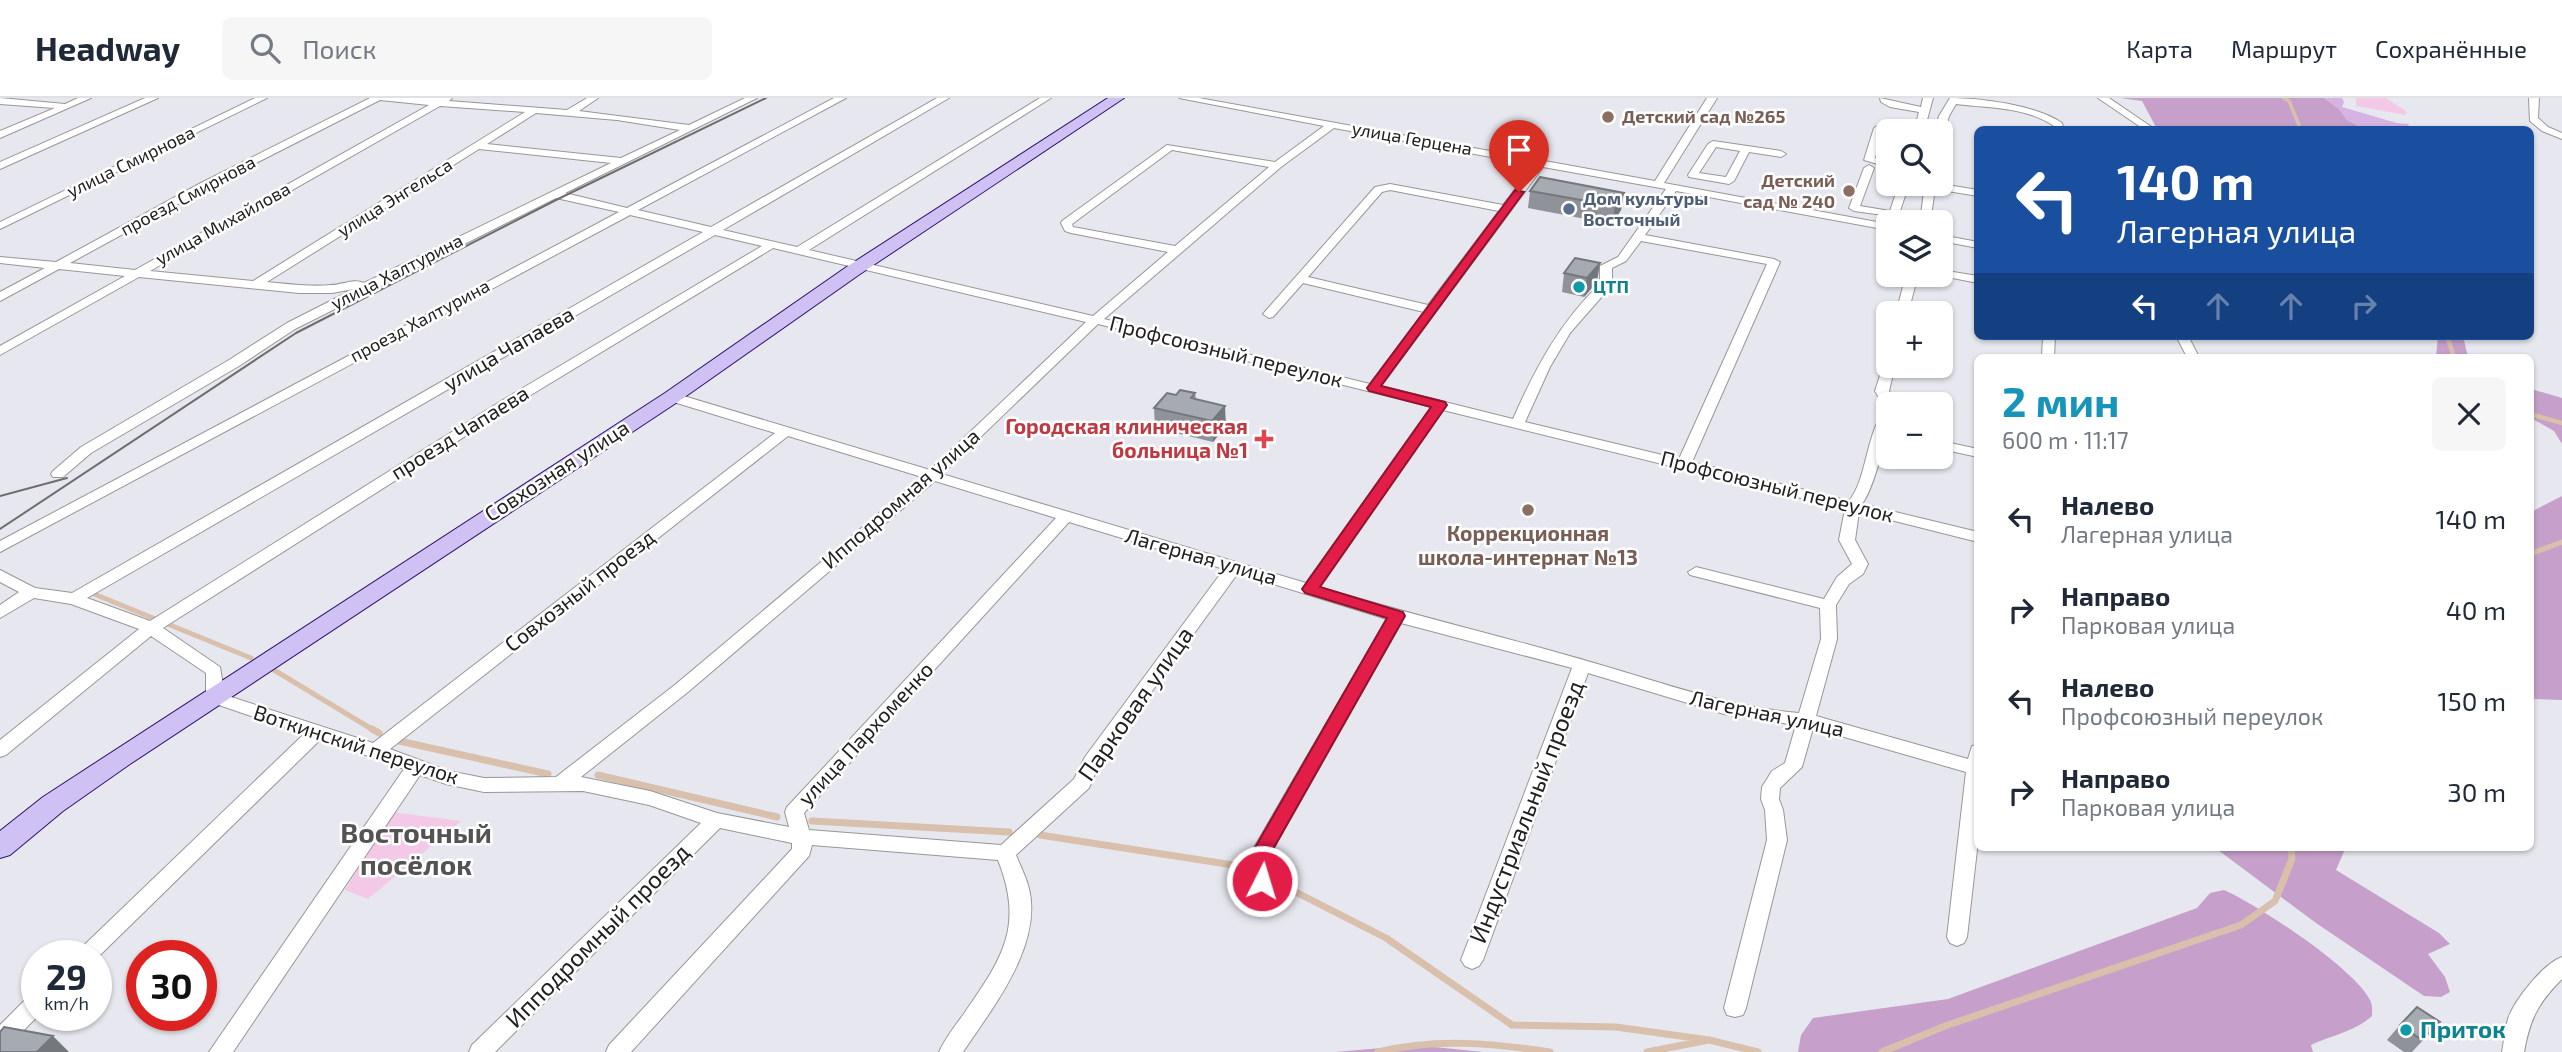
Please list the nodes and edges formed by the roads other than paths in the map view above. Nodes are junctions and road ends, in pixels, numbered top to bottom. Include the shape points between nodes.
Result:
1 (86, 98) edge
2 (153, 98) edge
3 (262, 98) edge
4 (377, 98) edge
5 (383, 98) edge
6 (537, 98) edge
7 (593, 98) edge
8 (752, 98) edge
9 (841, 98) edge
10 (944, 98) edge
11 (1046, 98) edge
12 (1117, 98) edge
13 (1184, 98) edge
14 (1712, 98) edge
15 (1885, 98) edge
16 (1927, 98) edge
17 (2103, 98) edge
18 (2534, 98) edge
19 (1954, 99) edge
20 (443, 100) edge
21 (0, 101) edge
22 (67, 106) junction
23 (519, 109) junction
24 (535, 110) junction
25 (1924, 110) junction
26 (569, 113) junction
27 (1922, 119) edge
28 (1943, 119) edge
29 (1332, 125) junction
30 (2059, 126) edge
31 (2146, 126) edge
32 (688, 128) junction
33 (0, 135) edge
34 (2562, 136) edge
35 (1876, 138) edge
36 (478, 146) junction
37 (1746, 149) junction
38 (1781, 153) dead end
39 (621, 161) junction
40 (1876, 161) edge
41 (1541, 162) junction
42 (1277, 164) junction
43 (0, 166) edge
44 (1869, 168) dead end
45 (1678, 173) dead end
46 (1693, 175) junction
47 (1659, 183) junction
48 (1674, 186) junction
49 (1953, 188) edge
50 (1974, 192) edge
51 (554, 194) junction
52 (1900, 196) edge
53 (1507, 209) junction
54 (626, 211) junction
55 (0, 226) edge
56 (1876, 226) edge
57 (714, 231) junction
58 (1639, 237) junction
59 (1953, 240) edge
60 (773, 244) junction
61 (1974, 244) edge
62 (802, 250) junction
63 (1177, 250) junction
64 (0, 260) edge
65 (863, 264) junction
66 (58, 266) junction
67 (133, 275) junction
68 (1953, 276) edge
69 (1300, 279) junction
70 (1974, 280) edge
71 (375, 282) junction
72 (255, 285) junction
73 (0, 297) edge
74 (1432, 310) junction
75 (1269, 314) dead end
76 (1095, 320) junction
77 (0, 351) edge
78 (1373, 388) junction
79 (671, 397) junction
80 (1440, 405) junction
81 (1517, 424) junction
82 (785, 432) junction
83 (1953, 448) edge
84 (1974, 452) edge
85 (1876, 455) edge
86 (1684, 464) junction
87 (58, 474) dead end
88 (931, 477) junction
89 (1853, 506) junction
90 (1065, 517) junction
91 (1974, 536) edge
92 (0, 547) edge
93 (1234, 567) junction
94 (1696, 572) dead end
95 (0, 575) edge
96 (1310, 589) junction
97 (31, 592) junction
98 (74, 599) junction
99 (1828, 605) junction
100 (0, 613) edge
101 (1397, 616) junction
102 (151, 628) junction
103 (1582, 665) junction
104 (215, 695) junction
105 (1808, 720) junction
106 (317, 732) junction
107 (0, 750) edge
108 (376, 751) junction
109 (1974, 762) edge
110 (416, 766) junction
111 (560, 784) junction
112 (1974, 789) edge
113 (716, 820) junction
114 (802, 837) junction
115 (0, 847) edge
116 (1006, 853) junction
117 (1262, 881) dead end
118 (1957, 937) dead end
119 (102, 940) edge
120 (1472, 960) dead end
121 (2562, 966) edge
122 (1735, 1008) dead end
123 (21, 1018) edge
124 (0, 1038) edge
125 (220, 1052) edge
126 (480, 1052) edge
127 (617, 1052) edge
128 (950, 1052) edge
129 (2513, 1052) edge

1 - 22 street
2 - 43 street
3 - 55 street, улица Смирнова
4 - 66 street, проезд Смирнова
5 - 20 street
6 - 23 street
7 - 26 street
8 - 32 street, улица Халтурина
9 - 54 street, проезд Халтурина
10 - 57 street, улица Чапаева
11 - 62 street
12 - 65 street, Совхозная улица
13 - 29 street, улица Герцена
14 - 47 street
15 - 25 street via 1893,105
16 - 25 street
17 - 31 street
18 - 34 street via 2533,119
19 - 28 street
19 - 30 street via 2035,114 2053,119
20 - 23 street
20 - 67 street, улица Михайлова
21 - 22 street
22 - 33 street
23 - 24 street
24 - 26 street
24 - 36 street, улица Энгельса
25 - 27 street
26 - 32 street
29 - 41 street, улица Герцена
29 - 42 street, Ипподромная улица
32 - 39 street, улица Халтурина
35 - 40 street via 1869,160
36 - 39 street
36 - 72 street, улица Энгельса
37 - 38 street
37 - 46 street via 1713,144
37 - 46 street via 1729,181
39 - 51 street, улица Халтурина
41 - 47 street, улица Герцена
41 - 53 street
42 - 63 street, Ипподромная улица
42 - 63 street via 1170,147 1066,223 1069,229
44 - 52 street via 1853,211 1894,215
45 - 46 street
47 - 48 street, улица Герцена
48 - 56 street, улица Герцена
48 - 58 street
49 - 50 street
51 - 54 street, Профсоюзный переулок
51 - 71 street, улица Халтурина
53 - 69 street via 1390,187 1379,190
53 - 74 street
54 - 57 street, Профсоюзный переулок
54 - 92 street, проезд Халтурина
57 - 60 street, Профсоюзный переулок
57 - 98 street, улица Чапаева
58 - 81 street via 1622,259 1606,266 1606,285 1583,304 1545,361
58 - 86 street via 1774,262
59 - 61 street
60 - 62 street, Профсоюзный переулок
60 - 102 street, проезд Чапаева via 511,401
62 - 65 street, Профсоюзный переулок
63 - 76 street, Ипподромная улица
64 - 66 street
65 - 76 street, Профсоюзный переулок
65 - 79 street, Совхозная улица
66 - 67 street
66 - 73 street, проезд Смирнова
67 - 72 street
67 - 77 street, улица Михайлова
68 - 70 street
69 - 74 street
69 - 75 street
71 - 72 street via 332,289
71 - 87 street, улица Халтурина via 291,326 86,450
74 - 78 street
76 - 78 street, Профсоюзный переулок
76 - 88 street, Ипподромная улица
78 - 80 street, Профсоюзный переулок
79 - 82 street, Лагерная улица
79 - 104 street, Совхозная улица
80 - 81 street, Профсоюзный переулок
80 - 96 street
81 - 86 street, Профсоюзный переулок
82 - 88 street, Лагерная улица
82 - 108 street, Совхозный проезд
83 - 84 street
85 - 89 street via 1863,493
86 - 89 street, Профсоюзный переулок
88 - 90 street, Лагерная улица
88 - 111 street, Ипподромная улица via 682,688
89 - 91 street, Профсоюзный переулок
89 - 99 street via 1847,540 1860,564
90 - 93 street, Лагерная улица
90 - 114 street, улица Пархоменко via 794,812
93 - 96 street, Лагерная улица
93 - 116 street, Парковая улица via 1091,762 1082,783
94 - 99 street
95 - 97 street
96 - 101 street, Лагерная улица
97 - 98 street
97 - 100 street
98 - 102 street
99 - 105 street via 1829,639
101 - 103 street, Лагерная улица
101 - 117 street via 1262,851
102 - 104 street via 214,671
102 - 107 street
103 - 105 street, Лагерная улица via 1724,708
103 - 120 street, Индустриальный проезд
104 - 106 street, Воткинский переулок
104 - 115 street, Совхозная улица via 53,804
105 - 109 street, Лагерная улица
105 - 122 street via 1793,767 1772,787 1777,840
106 - 108 street, Воткинский переулок
106 - 119 street
108 - 110 street, Воткинский переулок
110 - 111 street, Воткинский переулок via 484,785
110 - 125 street
111 - 113 street, Воткинский переулок via 583,784 650,798
112 - 118 street
113 - 114 street, Воткинский переулок
113 - 126 street, Ипподромный проезд
114 - 116 street, Воткинский переулок
114 - 127 street, улица Пархоменко via 802,851
116 - 128 street via 1019,887 1020,933 998,982
121 - 129 street via 2519,1019
123 - 124 street

